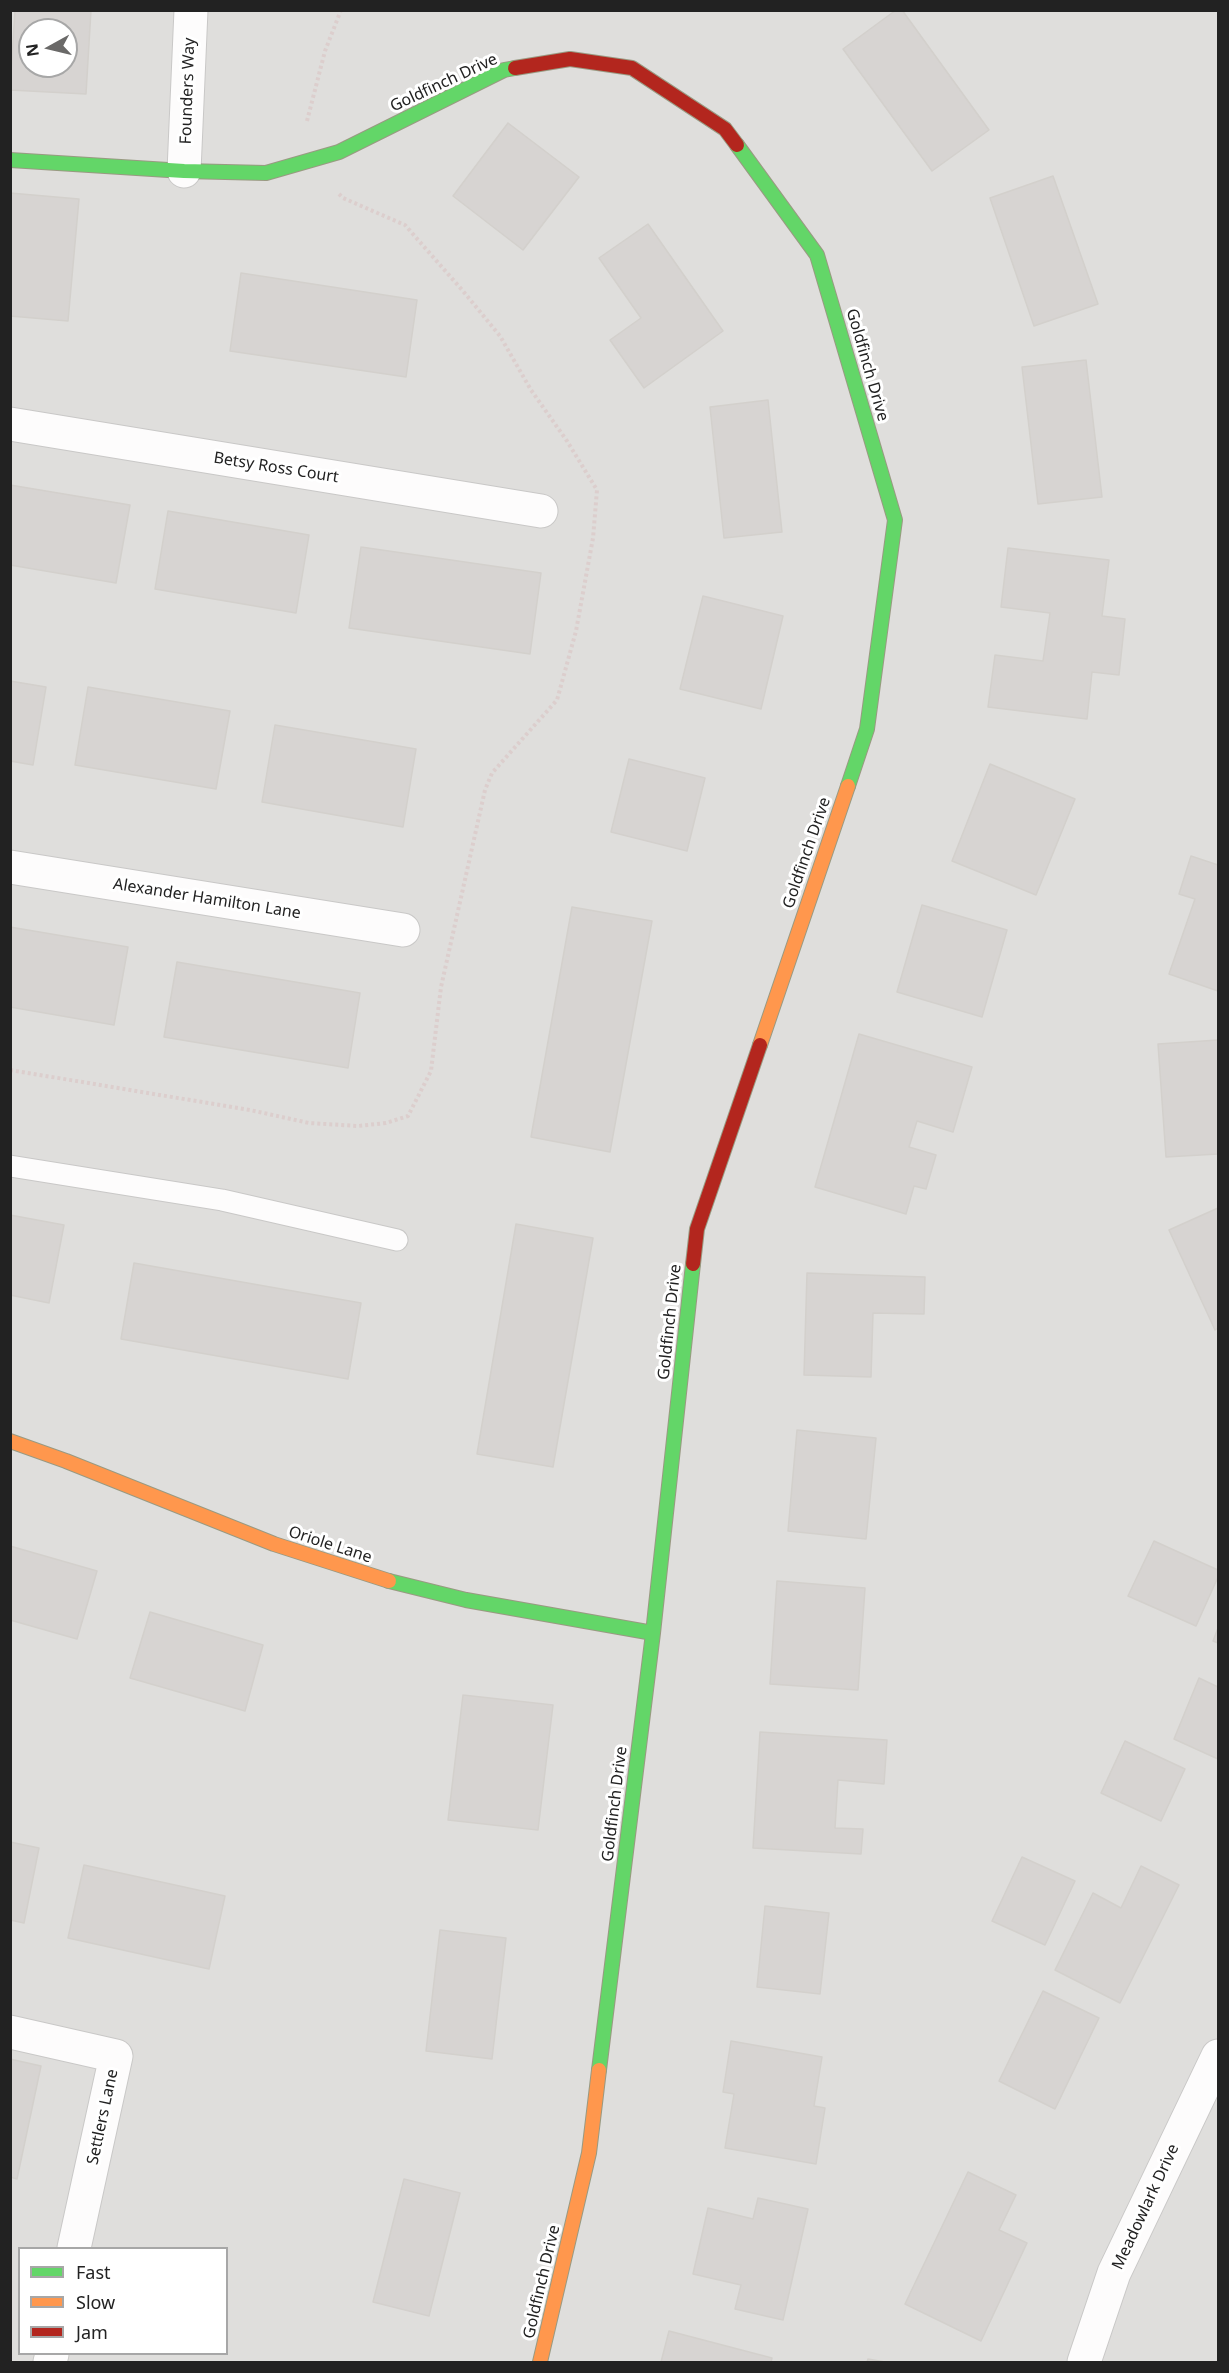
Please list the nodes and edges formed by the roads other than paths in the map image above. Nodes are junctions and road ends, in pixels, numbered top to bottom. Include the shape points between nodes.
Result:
1 (191, 10) edge
2 (10, 160) edge
3 (184, 171) junction
4 (10, 424) edge
5 (541, 511) dead end
6 (10, 867) edge
7 (403, 930) dead end
8 (10, 1166) edge
9 (397, 1240) dead end
10 (10, 1441) edge
11 (653, 1633) junction
12 (10, 2032) edge
13 (1218, 2056) edge
14 (74, 2247) edge
15 (540, 2362) edge
16 (1084, 2362) edge

1 - 3 street, Founders Way
2 - 3 street, Goldfinch Drive
3 - 11 street, Goldfinch Drive via 266,173 339,152 504,70 570,59 632,68 725,129 817,255 895,520 867,729 697,1228
4 - 5 street, Betsy Ross Court
6 - 7 street, Alexander Hamilton Lane
8 - 9 lane via 222,1200
10 - 11 street, Oriole Lane via 274,1544 377,1578 466,1600
11 - 15 street, Goldfinch Drive via 589,2153
12 - 14 street, Settlers Lane via 116,2056
13 - 16 street, Meadowlark Drive via 1114,2273

